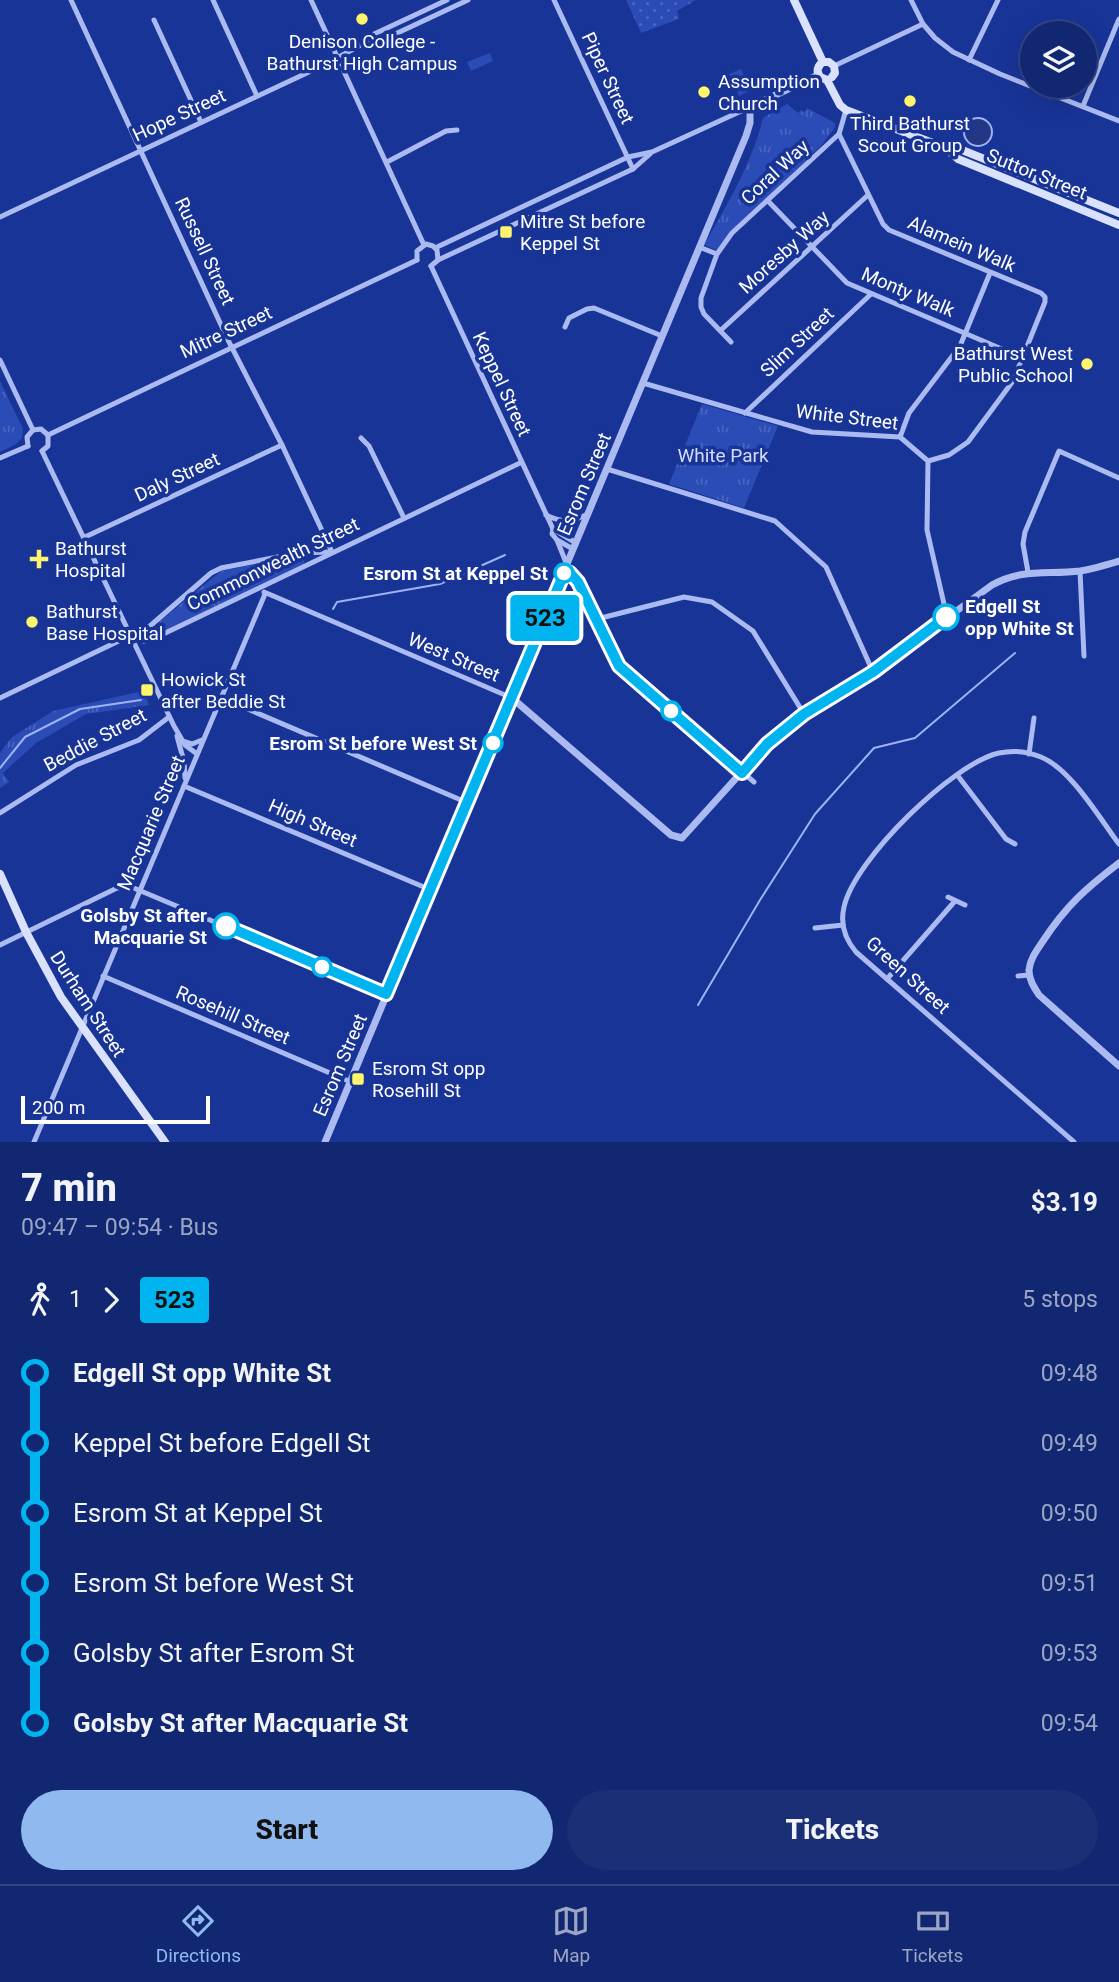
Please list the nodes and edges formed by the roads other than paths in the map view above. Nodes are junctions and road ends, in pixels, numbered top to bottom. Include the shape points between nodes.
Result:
1 (71, 0) edge
2 (213, 0) edge
3 (311, 0) edge
4 (447, 0) edge
5 (468, 0) edge
6 (554, 0) edge
7 (793, 0) edge
8 (911, 0) edge
9 (998, 0) edge
10 (1119, 19) edge
11 (154, 20) dead end
12 (923, 24) junction
13 (370, 40) junction
14 (337, 57) junction
15 (969, 60) junction
16 (823, 62) junction
17 (834, 66) junction
18 (818, 75) junction
19 (829, 78) junction
20 (257, 96) junction
21 (750, 107) junction
22 (1083, 107) junction
23 (846, 110) junction
24 (1119, 121) edge
25 (201, 122) junction
26 (457, 130) dead end
27 (839, 134) junction
28 (946, 148) junction
29 (142, 150) junction
30 (652, 152) junction
31 (628, 157) junction
32 (387, 162) junction
33 (633, 169) junction
34 (869, 195) junction
35 (768, 201) junction
36 (1119, 213) edge
37 (0, 217) edge
38 (1119, 225) edge
39 (424, 245) junction
40 (699, 247) junction
41 (813, 247) junction
42 (435, 248) junction
43 (717, 254) junction
44 (438, 260) junction
45 (424, 264) junction
46 (990, 273) junction
47 (871, 294) junction
48 (565, 327) dead end
49 (721, 331) junction
50 (965, 333) junction
51 (662, 336) junction
52 (731, 342) dead end
53 (232, 346) junction
54 (1023, 358) junction
55 (0, 360) edge
56 (643, 383) junction
57 (745, 413) junction
58 (33, 430) junction
59 (48, 435) junction
60 (900, 437) junction
61 (361, 438) dead end
62 (282, 445) junction
63 (28, 446) junction
64 (42, 451) junction
65 (0, 458) edge
66 (929, 461) junction
67 (520, 463) junction
68 (607, 469) junction
69 (1119, 478) edge
70 (588, 514) junction
71 (546, 515) junction
72 (404, 518) junction
73 (553, 529) junction
74 (85, 537) junction
75 (557, 540) junction
76 (575, 546) junction
77 (332, 552) junction
78 (1119, 561) edge
79 (566, 568) junction
80 (1080, 571) junction
81 (1028, 572) junction
82 (263, 591) junction
83 (947, 617) junction
84 (597, 620) junction
85 (150, 626) junction
86 (130, 637) junction
87 (158, 637) junction
88 (1084, 656) dead end
89 (873, 672) junction
90 (0, 698) edge
91 (222, 698) junction
92 (512, 698) junction
93 (804, 714) junction
94 (169, 717) junction
95 (1034, 718) dead end
96 (174, 726) junction
97 (204, 738) junction
98 (182, 741) junction
99 (181, 751) junction
100 (1029, 754) junction
101 (196, 757) junction
102 (742, 773) junction
103 (958, 776) junction
104 (754, 782) dead end
105 (184, 784) junction
106 (468, 803) junction
107 (0, 813) edge
108 (1015, 844) dead end
109 (1119, 844) edge
110 (1119, 863) edge
111 (0, 874) edge
112 (139, 890) junction
113 (431, 890) junction
114 (948, 897) dead end
115 (955, 901) junction
116 (965, 905) dead end
117 (843, 925) junction
118 (815, 928) dead end
119 (26, 932) junction
120 (0, 946) edge
121 (1029, 975) junction
122 (103, 976) junction
123 (1018, 976) dead end
124 (887, 979) junction
125 (386, 994) junction
126 (82, 1027) junction
127 (1119, 1066) edge
128 (351, 1082) junction
129 (34, 1142) edge
130 (165, 1142) edge
131 (325, 1142) edge
132 (1074, 1142) edge

1 - 29 street, Russell Street
2 - 20 street
3 - 14 street
4 - 13 street, Hope Street via 372,34
5 - 13 street, Hope Street via 376,43
6 - 31 street, Piper Street
7 - 16 main road
8 - 12 street
9 - 15 street
10 - 22 street
11 - 25 street
12 - 15 street via 935,38
12 - 17 street
13 - 14 street, Hope Street
14 - 20 street, Hope Street
14 - 32 street
15 - 22 street
16 - 17 main road
16 - 18 main road
17 - 19 main road via 835,73
18 - 19 main road
18 - 21 street
19 - 23 main road
20 - 25 street, Hope Street
21 - 30 street
21 - 40 street, Esrom Street via 748,129
22 - 24 street
23 - 27 street
23 - 28 main road, Suttor Street
25 - 29 street, Hope Street
26 - 32 street via 446,131
27 - 34 street, Alamein Walk
27 - 35 street, Coral Way
28 - 36 main road, Suttor Street via 962,150
28 - 38 main road, Suttor Street via 958,159
29 - 37 street, Hope Street
29 - 53 street, Russell Street
30 - 31 street
30 - 33 street
31 - 33 street, Piper Street
31 - 42 street
32 - 39 street
33 - 44 street
34 - 41 street, Moresby Way
34 - 46 street, Alamein Walk via 889,230
35 - 41 street, Monty Walk
35 - 43 street, Coral Way via 732,233
39 - 42 street
39 - 45 street via 417,251
40 - 43 street
40 - 51 street, Esrom Street
41 - 47 street, Monty Walk via 847,283
41 - 49 street, Moresby Way
42 - 44 street
43 - 49 street, Coral Way via 701,307
44 - 45 street
45 - 53 street, Mitre Street
45 - 67 street, Keppel Street
46 - 50 street
46 - 54 street, Alamein Walk via 1045,297
47 - 50 street, Monty Walk
47 - 57 street, Slim Street
48 - 51 street via 569,318 594,308
49 - 52 street, Coral Way
50 - 54 street, Monty Walk
50 - 60 street via 909,413
51 - 56 street, Esrom Street
53 - 59 street, Mitre Street
53 - 62 street, Russell Street
54 - 66 street via 1013,381 968,442
55 - 58 street
56 - 57 street, White Street
56 - 68 street, Esrom Street
57 - 60 street, White Street via 812,432
58 - 59 street
58 - 63 street via 27,437
59 - 64 street via 48,446
60 - 66 street, White Street
61 - 72 street
62 - 74 street, Daly Street
62 - 77 street, Russell Street
63 - 64 street
63 - 65 street
64 - 74 street
66 - 83 street via 927,530
67 - 71 street, Keppel Street
67 - 72 street, Commonwealth Street
68 - 70 street, Esrom Street
68 - 89 street via 775,521 826,567
69 - 81 street via 1059,451 1025,532
70 - 71 street via 564,522
70 - 76 street, Esrom Street
71 - 73 street, Keppel Street
72 - 77 street, Commonwealth Street
73 - 75 street, Keppel Street
73 - 76 street
74 - 86 street
75 - 76 street
75 - 79 street, Keppel Street
76 - 79 street, Esrom Street
77 - 82 street, Commonwealth Street
77 - 85 street via 298,553 221,568
78 - 80 street
79 - 84 street, Keppel Street
79 - 92 street, Esrom Street
80 - 81 street
80 - 88 street
81 - 83 street via 1002,579
82 - 87 street, Commonwealth Street
82 - 91 street, Macquarie Street
82 - 92 street, West Street
83 - 89 street
84 - 93 street via 684,597 712,602 753,631
84 - 102 street, Keppel Street via 619,666
85 - 86 street
85 - 87 street
86 - 87 street, Commonwealth Street via 144,641
86 - 90 street, Commonwealth Street
86 - 94 street
89 - 93 street
91 - 97 street, Macquarie Street
91 - 106 street
92 - 102 street, West Street via 680,839
92 - 106 street, Esrom Street
93 - 102 street via 767,744
94 - 96 street
94 - 107 street, Beddie Street via 139,740 76,765
95 - 100 street
96 - 98 street
96 - 99 street
97 - 98 street via 195,744
97 - 101 street, Macquarie Street
98 - 101 street
99 - 101 street
99 - 105 street
100 - 103 street via 992,755
100 - 109 street via 1065,775
101 - 105 street, Macquarie Street
102 - 104 street, Keppel Street
103 - 108 street via 1006,839
103 - 117 street via 911,813 882,844 850,890
105 - 112 street, Macquarie Street
105 - 113 street, High Street
106 - 113 street, Esrom Street
110 - 121 street via 1067,907 1033,956
111 - 119 main road, Durham Street
112 - 119 street via 117,888
112 - 122 street, Macquarie Street
112 - 125 street
113 - 125 street, Esrom Street
114 - 115 street
115 - 116 street
115 - 124 street
117 - 118 street
117 - 124 street, Green Street via 852,948
119 - 120 street
119 - 126 main road, Durham Street
121 - 123 street
121 - 127 street via 1039,995
122 - 126 street, Macquarie Street
122 - 128 street, Rosehill Street
124 - 132 street, Green Street
125 - 128 street, Esrom Street
126 - 129 street, Macquarie Street
126 - 130 main road, Durham Street
128 - 131 street, Esrom Street

